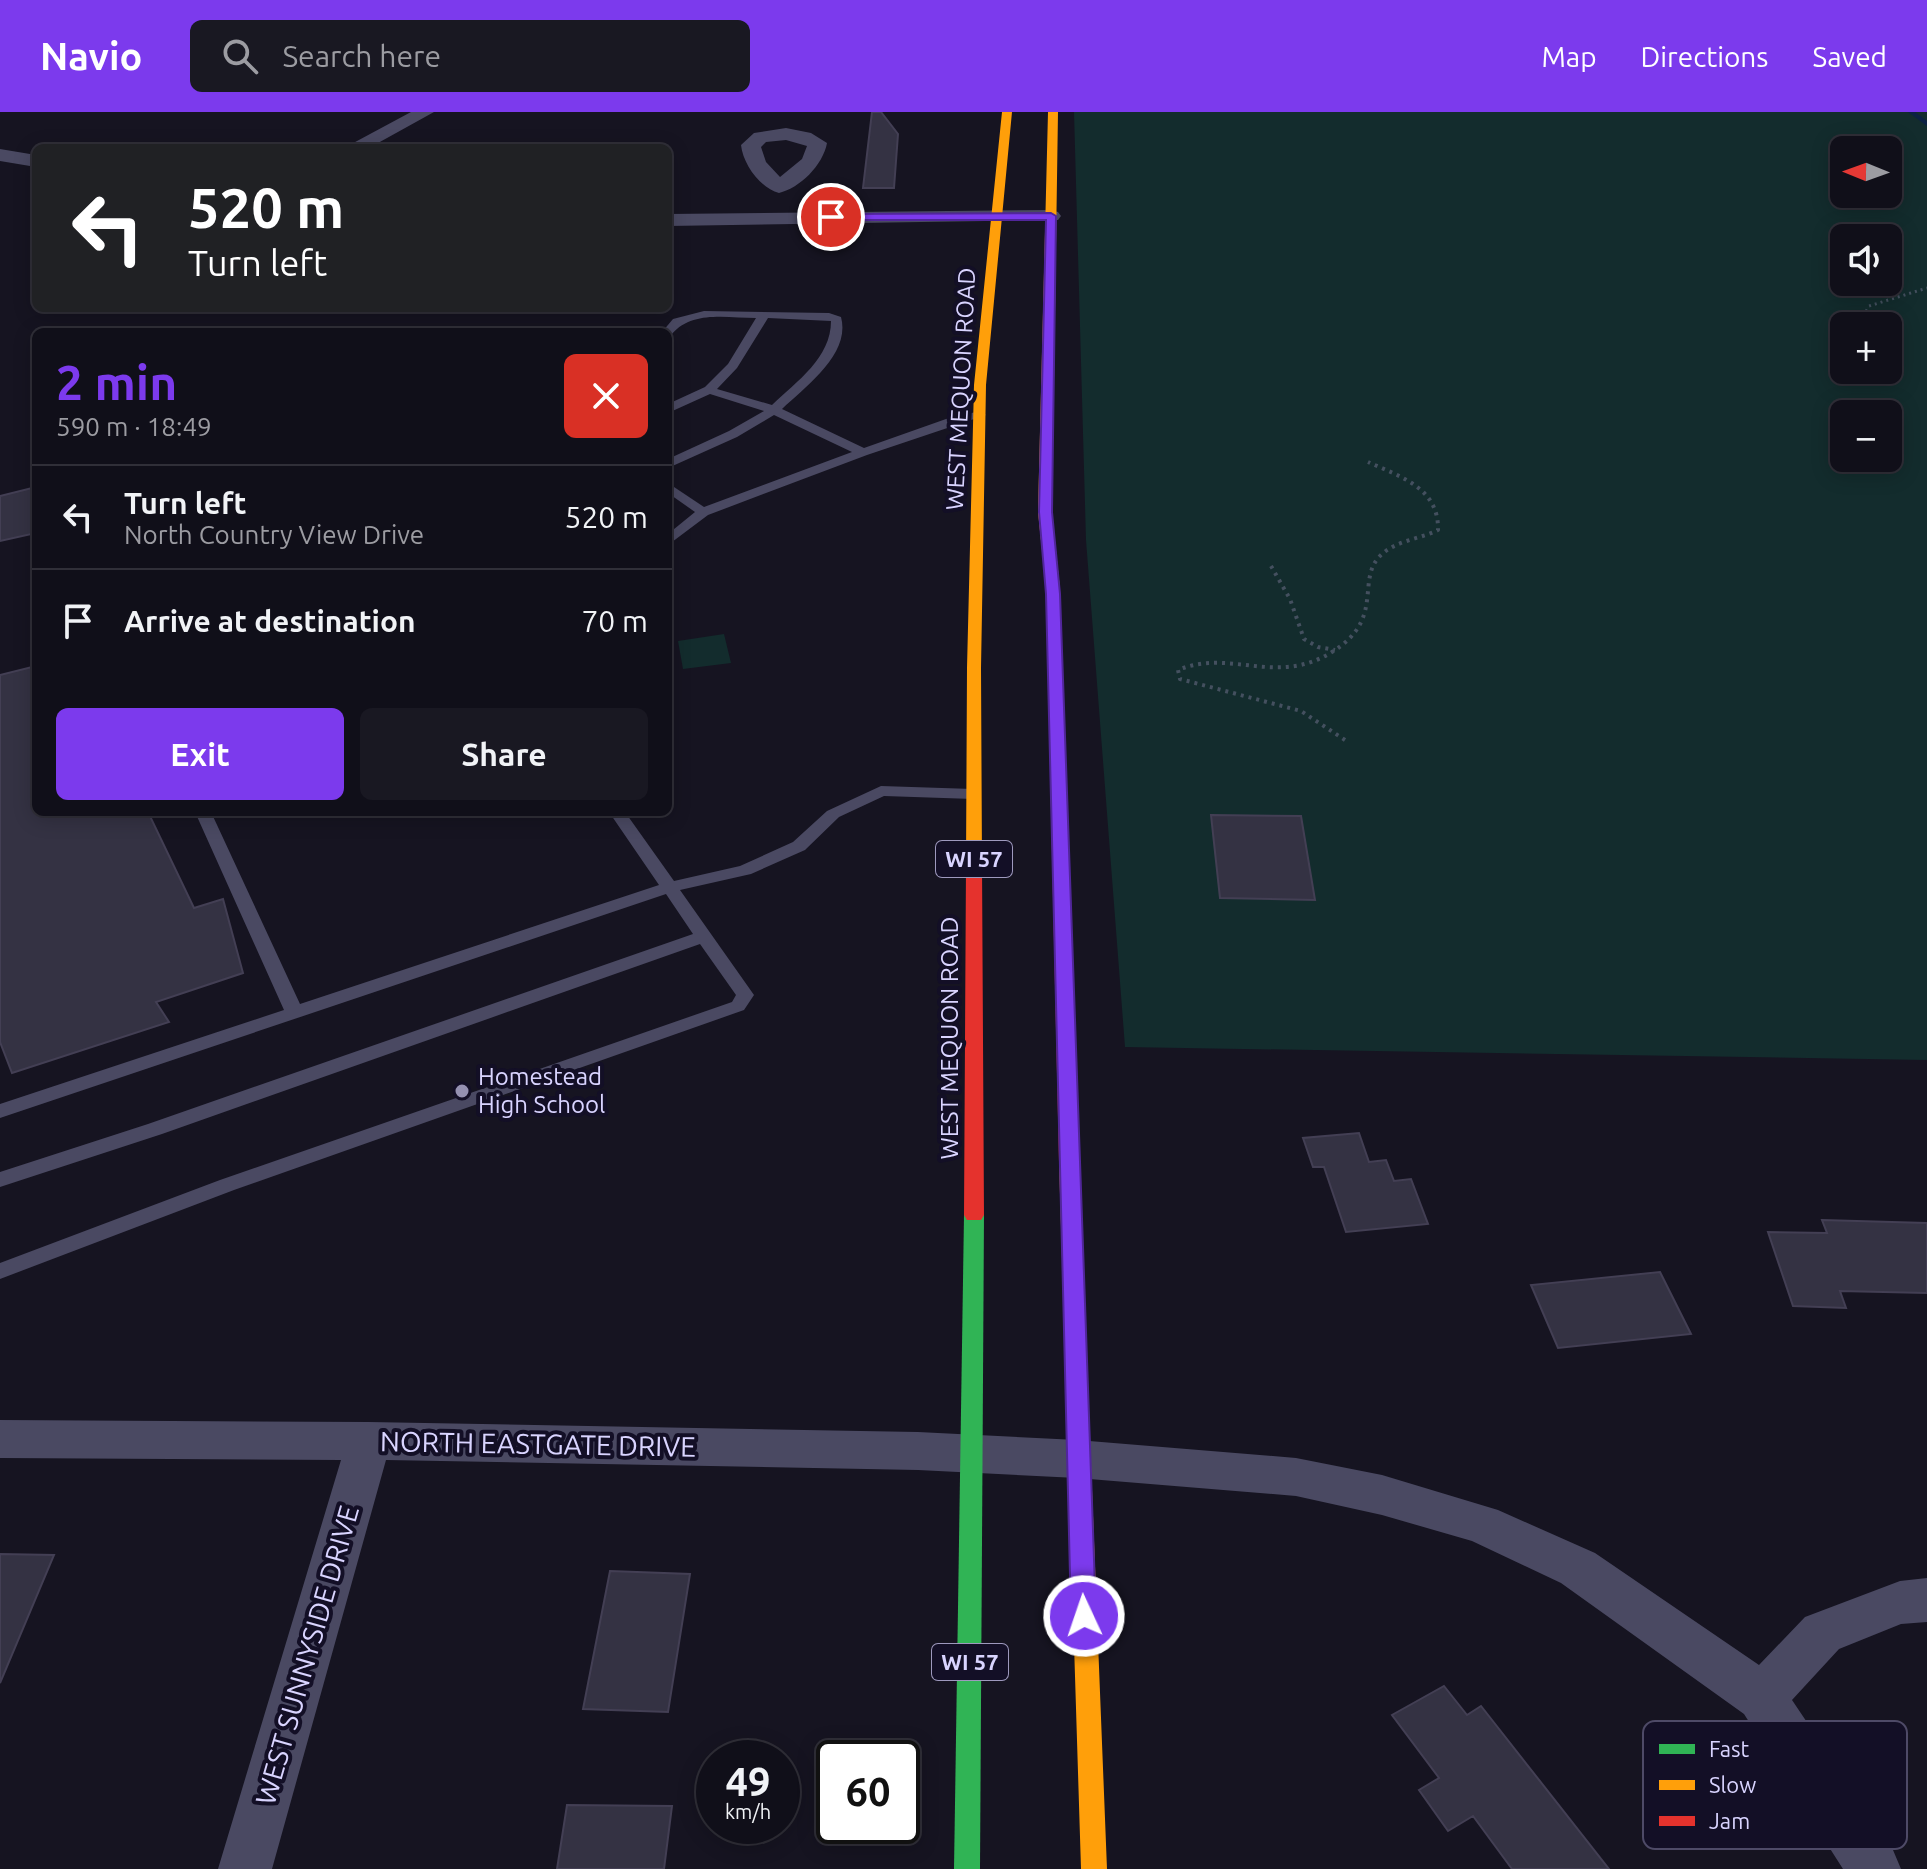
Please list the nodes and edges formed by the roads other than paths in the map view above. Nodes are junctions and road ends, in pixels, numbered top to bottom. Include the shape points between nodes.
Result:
1 (425, 112) edge
2 (1007, 112) edge
3 (1053, 112) edge
4 (362, 144) edge
5 (0, 155) edge
6 (32, 160) edge
7 (779, 187) dead end
8 (996, 215) junction
9 (1051, 216) junction
10 (774, 217) junction
11 (672, 220) edge
12 (764, 315) junction
13 (671, 328) edge
14 (709, 390) junction
15 (672, 407) edge
16 (774, 410) junction
17 (980, 415) junction
18 (863, 452) junction
19 (672, 462) edge
20 (672, 490) edge
21 (703, 512) junction
22 (672, 538) edge
23 (973, 794) junction
24 (205, 816) edge
25 (620, 816) edge
26 (670, 887) junction
27 (704, 936) junction
28 (295, 1014) junction
29 (0, 1111) edge
30 (0, 1180) edge
31 (0, 1271) edge
32 (0, 1439) edge
33 (369, 1441) junction
34 (970, 1455) junction
35 (1077, 1459) junction
36 (1927, 1600) edge
37 (1762, 1697) junction
38 (1778, 1721) edge
39 (1861, 1849) edge
40 (245, 1869) edge
41 (967, 1869) edge
42 (1094, 1869) edge
43 (1874, 1869) edge

1 - 4 street
2 - 8 main road, WEST MEQUON ROAD / WI 57
3 - 9 main road
5 - 6 street
7 - 10 street
8 - 9 street
8 - 10 street
8 - 17 main road, WEST MEQUON ROAD / WI 57
9 - 35 main road via 1045,512 1054,610
10 - 11 street
12 - 13 lane via 704,314 677,321
12 - 14 lane via 733,366
12 - 16 lane via 837,319 837,337 821,365
14 - 15 lane
14 - 16 lane
16 - 18 lane
16 - 19 lane
17 - 18 lane
17 - 23 main road, WEST MEQUON ROAD / WI 57
18 - 21 lane
20 - 21 lane
21 - 22 lane
23 - 26 lane via 881,791 833,814 799,846 745,870
23 - 34 main road, WEST MEQUON ROAD / WI 57
24 - 28 lane
25 - 26 lane
26 - 27 lane
26 - 28 lane
27 - 30 lane
27 - 31 lane via 745,995 738,1006 227,1185
28 - 29 lane
32 - 33 street, NORTH EASTGATE DRIVE
33 - 34 street, NORTH EASTGATE DRIVE
33 - 40 street, WEST SUNNYSIDE DRIVE
34 - 35 street, NORTH EASTGATE DRIVE
34 - 41 main road, WEST MEQUON ROAD / WI 57
35 - 37 street, NORTH EASTGATE DRIVE via 1296,1477 1482,1524 1578,1568
35 - 42 main road
36 - 37 street via 1900,1603 1822,1633
37 - 38 street
39 - 43 street

